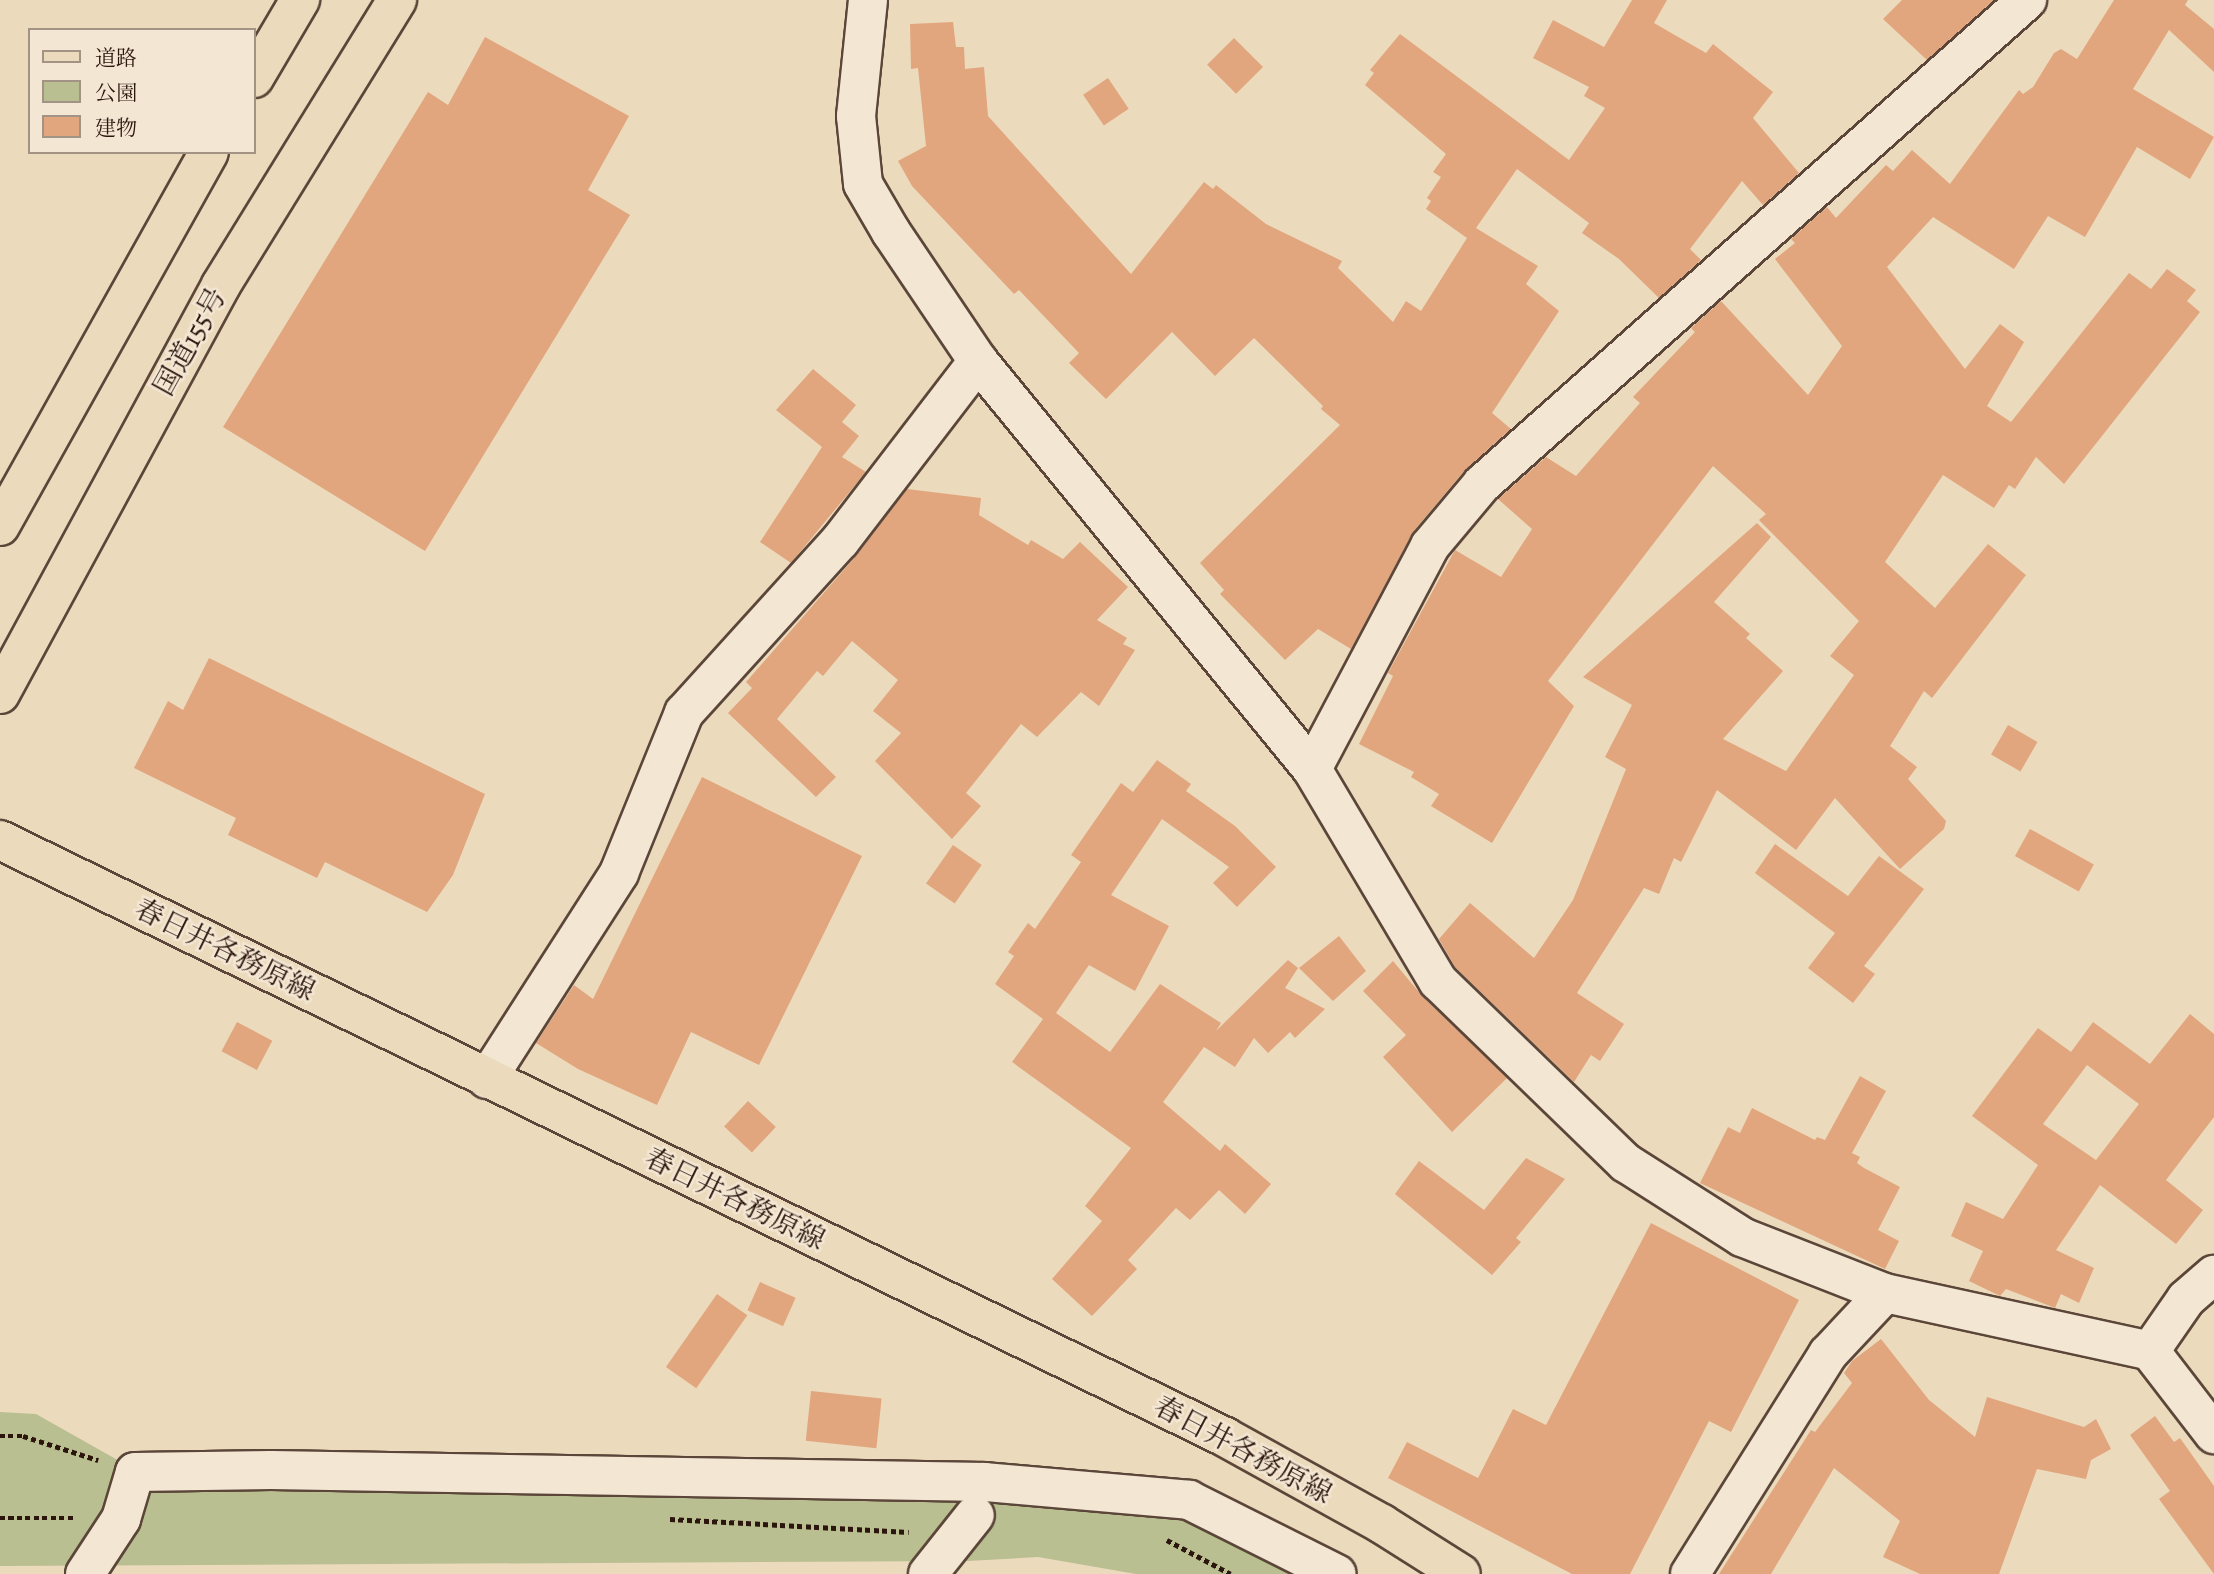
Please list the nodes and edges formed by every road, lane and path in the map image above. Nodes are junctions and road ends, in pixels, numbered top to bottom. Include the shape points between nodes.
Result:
1 (300, 0) edge
2 (397, 0) edge
3 (868, 0) edge
4 (2027, 0) edge
5 (256, 75) edge
6 (208, 154) edge
7 (978, 361) junction
8 (0, 526) edge
9 (0, 694) edge
10 (1312, 769) junction
11 (0, 840) edge
12 (487, 1079) junction
13 (2214, 1275) edge
14 (1885, 1293) junction
15 (2150, 1351) junction
16 (2214, 1434) edge
17 (0, 1436) edge
18 (135, 1472) junction
19 (975, 1515) dead end
20 (0, 1518) edge
21 (121, 1518) junction
22 (85, 1574) edge
23 (928, 1574) edge
24 (1337, 1574) edge
25 (1461, 1574) edge
26 (1690, 1574) edge

1 - 5 main road
2 - 9 main road, 国道155号 via 221,285
3 - 7 street via 856,116 863,184
4 - 10 street via 1482,484 1430,546
6 - 8 main road
7 - 10 street
7 - 12 street via 840,541 684,713 619,873
10 - 14 street via 1438,981 1626,1163 1742,1237
11 - 12 main road, 春日井各務原線
12 - 25 main road, 春日井各務原線 via 1225,1437 1382,1524
13 - 15 street via 2186,1299
14 - 15 street
14 - 26 street via 1828,1354
15 - 16 street
17 - 18 path via 23,1436
18 - 21 street
18 - 24 street via 985,1482 1188,1500
19 - 23 street
20 - 21 path
21 - 22 street

